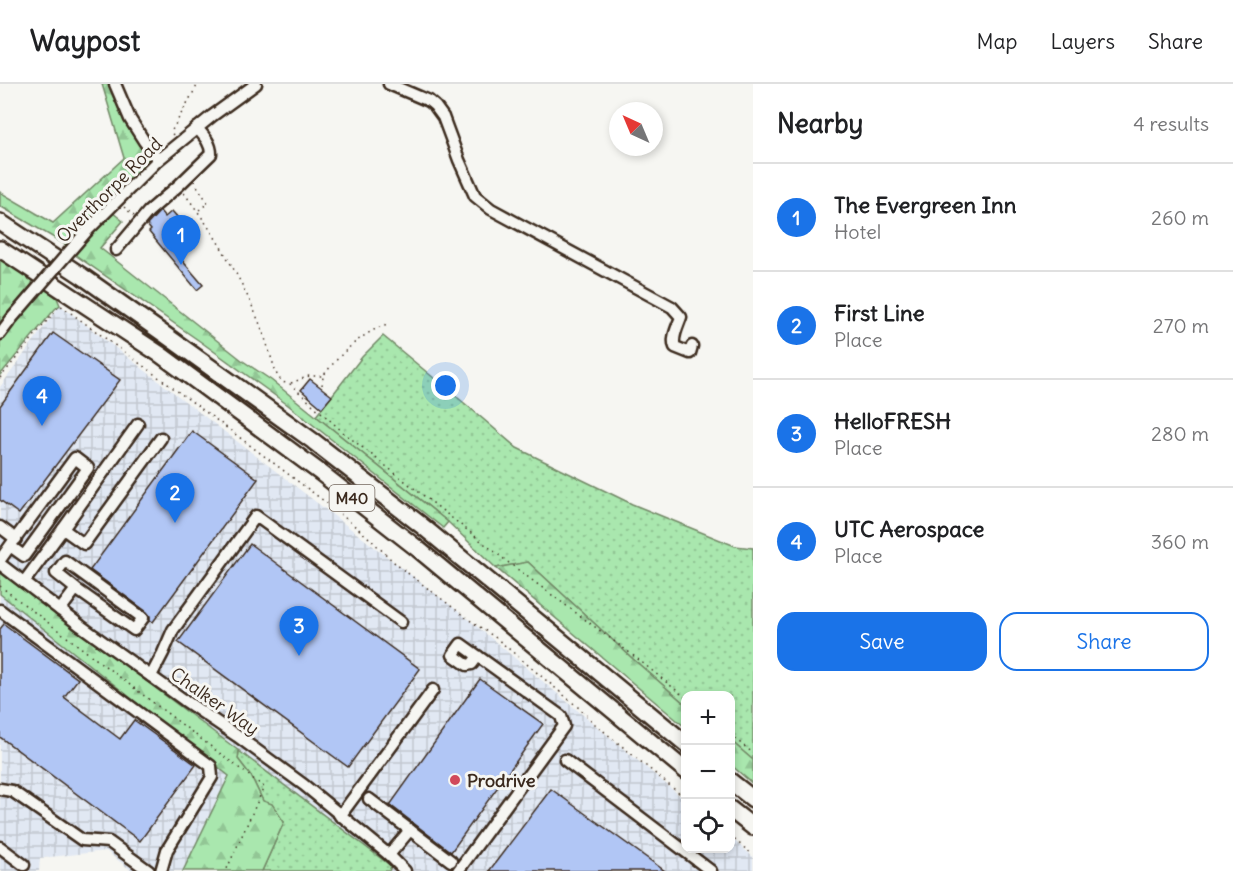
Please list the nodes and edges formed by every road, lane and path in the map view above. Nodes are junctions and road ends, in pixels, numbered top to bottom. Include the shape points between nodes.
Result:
1 (116, 84) edge
2 (198, 84) edge
3 (256, 84) edge
4 (389, 84) edge
5 (197, 128) junction
6 (180, 142) junction
7 (158, 160) junction
8 (189, 175) junction
9 (178, 186) junction
10 (117, 201) junction
11 (198, 211) junction
12 (134, 216) dead end
13 (0, 222) edge
14 (0, 249) edge
15 (116, 249) dead end
16 (390, 323) dead end
17 (0, 334) edge
18 (692, 346) dead end
19 (323, 376) junction
20 (0, 378) edge
21 (290, 384) junction
22 (322, 386) dead end
23 (138, 424) dead end
24 (161, 438) dead end
25 (0, 527) edge
26 (63, 529) junction
27 (13, 543) junction
28 (0, 562) edge
29 (24, 582) junction
30 (76, 589) junction
31 (0, 610) edge
32 (60, 610) junction
33 (401, 622) dead end
34 (478, 656) dead end
35 (151, 676) junction
36 (433, 690) dead end
37 (681, 694) edge
38 (735, 739) edge
39 (681, 740) edge
40 (753, 753) edge
41 (565, 760) dead end
42 (681, 767) edge
43 (735, 785) edge
44 (0, 789) edge
45 (681, 795) edge
46 (369, 799) dead end
47 (753, 799) edge
48 (735, 813) edge
49 (340, 816) junction
50 (753, 827) edge
51 (410, 830) junction
52 (735, 840) edge
53 (0, 847) edge
54 (389, 855) junction
55 (753, 855) edge
56 (451, 861) dead end
57 (24, 865) dead end
58 (149, 871) edge
59 (161, 871) edge
60 (405, 871) edge
61 (458, 871) edge
62 (711, 871) edge

1 - 7 street via 130,119
2 - 6 path via 171,132
3 - 5 street, Overthorpe Road
4 - 18 street via 435,106 475,196 491,209 672,307 681,317 675,347 690,353
5 - 6 street, Overthorpe Road
5 - 8 street via 207,140 211,154
6 - 7 street, Overthorpe Road
7 - 10 street, Overthorpe Road
8 - 9 street
8 - 11 path via 208,203
9 - 11 path
9 - 15 street via 148,212
10 - 12 path
10 - 17 street, Overthorpe Road, bridge
11 - 21 path via 219,242 258,321 277,375
13 - 39 highway, M40 via 313,441
14 - 42 highway, M40 via 161,355 321,473
16 - 19 path via 346,349
19 - 21 path via 309,376
19 - 22 path
20 - 45 path via 60,305 328,504 397,565 496,638
21 - 37 path via 344,433
23 - 26 street
24 - 26 street via 84,544
25 - 27 street
26 - 29 street
27 - 27 street via 75,458 88,468 24,556
27 - 28 street
28 - 29 street, Chalker Way
29 - 32 street, Chalker Way
30 - 30 street via 56,573 65,561 143,618 134,630
30 - 32 street
31 - 59 street via 212,766 212,777 167,850
32 - 35 street, Chalker Way
33 - 35 street via 256,516 173,630
34 - 61 street via 561,717 564,726
35 - 49 street, Chalker Way via 304,785
36 - 49 street
38 - 40 path
41 - 62 street
43 - 47 highway
44 - 58 street via 12,791 82,840 109,842
46 - 51 street
48 - 50 highway
49 - 54 street, Chalker Way
51 - 54 street
51 - 56 street
52 - 55 path
53 - 57 street
54 - 60 street, Chalker Way

